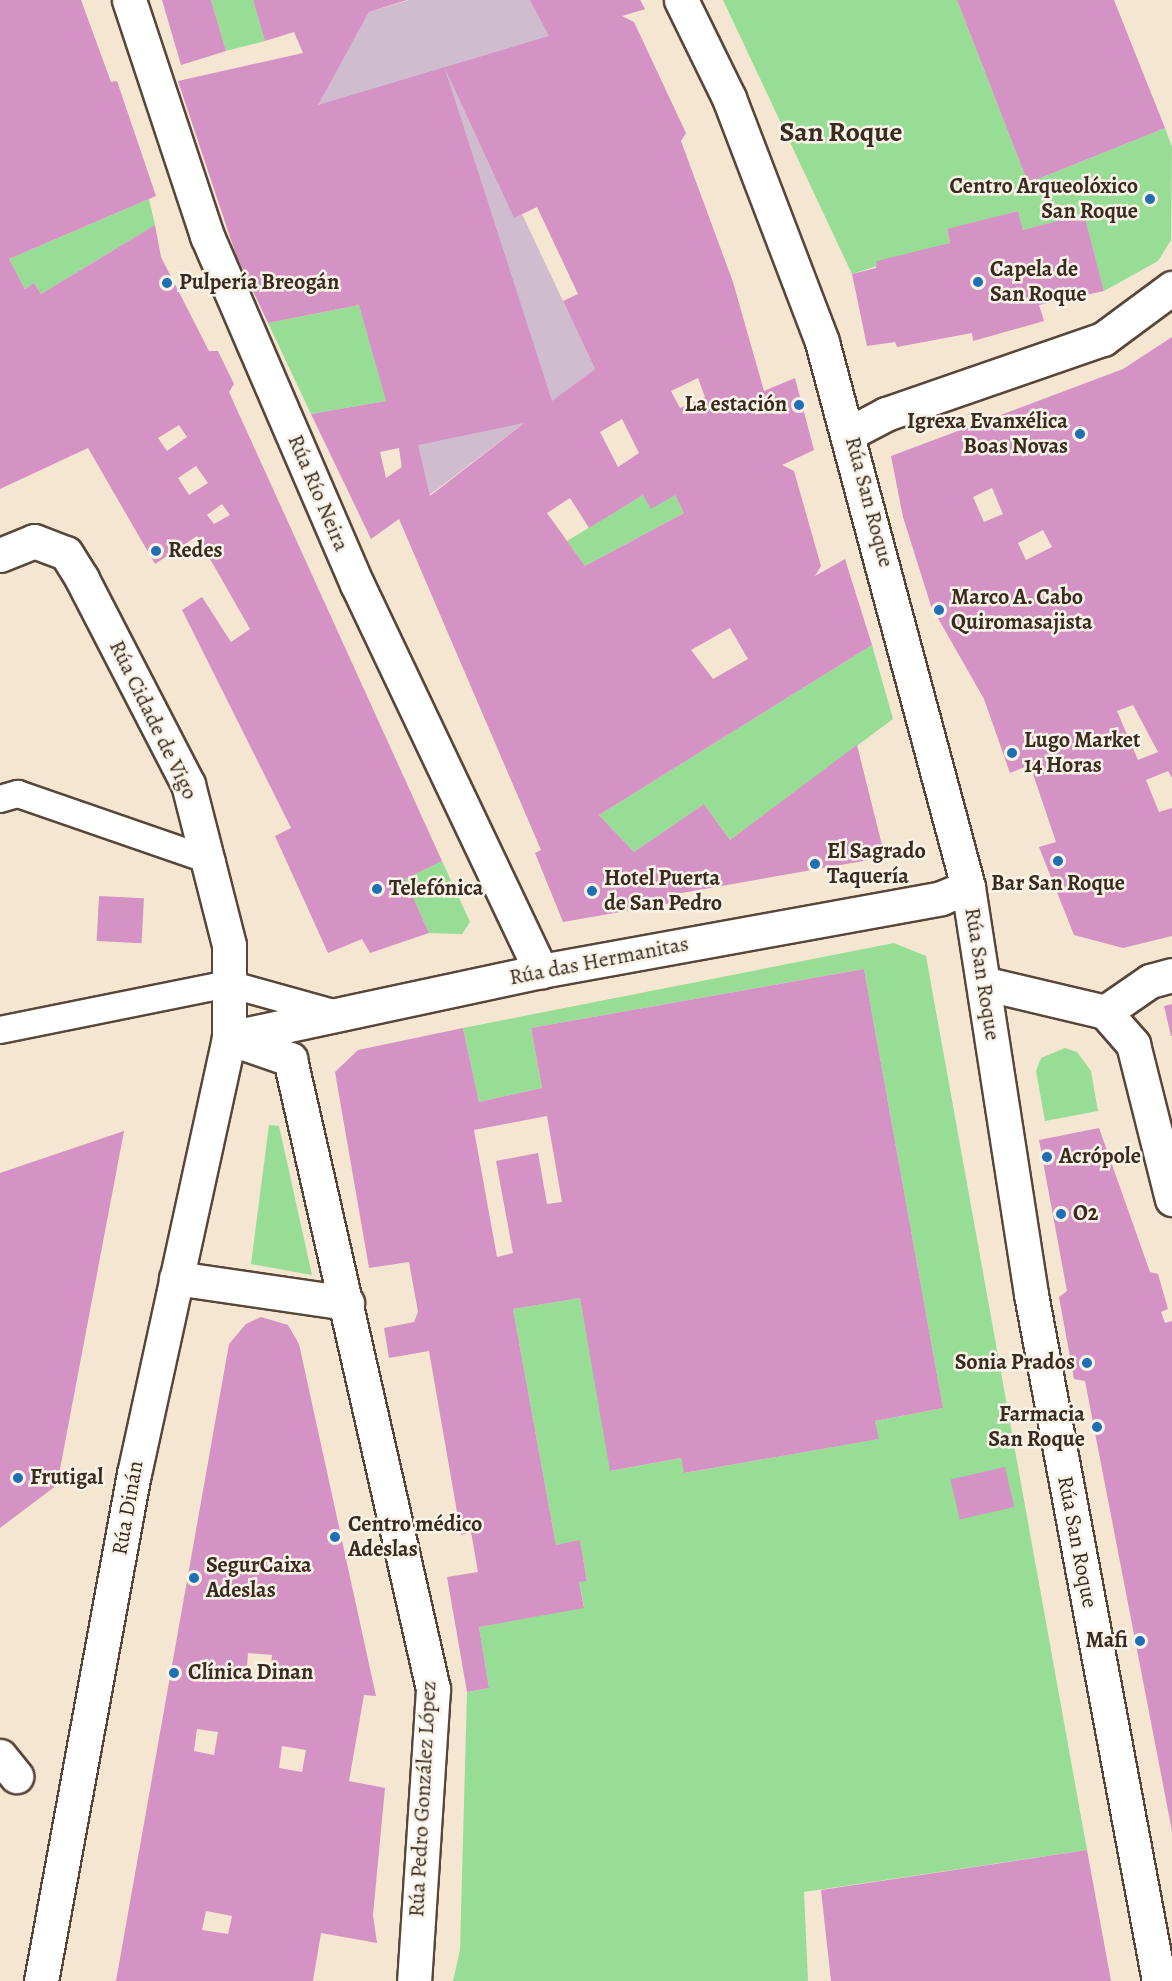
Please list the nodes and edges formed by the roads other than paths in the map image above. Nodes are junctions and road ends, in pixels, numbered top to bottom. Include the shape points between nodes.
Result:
1 (129, 0) edge
2 (681, 0) edge
3 (1172, 288) edge
4 (850, 433) junction
5 (0, 555) edge
6 (0, 799) edge
7 (212, 861) junction
8 (968, 887) junction
9 (541, 971) junction
10 (1172, 975) edge
11 (229, 984) junction
12 (987, 984) junction
13 (1105, 1012) junction
14 (337, 1014) junction
15 (0, 1030) edge
16 (229, 1038) junction
17 (1172, 1199) edge
18 (176, 1278) junction
19 (347, 1303) junction
20 (41, 1981) edge
21 (414, 1981) edge
22 (1159, 1981) edge

1 - 9 street, Rúa Río Neira via 207,236 357,584
2 - 4 street, Rúa San Roque via 733,109
3 - 4 street via 1103,339 886,414
4 - 8 street, Rúa San Roque
5 - 7 street, Rúa Cidade de Vigo via 34,541 66,553 188,784
6 - 7 lane via 18,794
7 - 11 street, Rúa Cidade de Vigo via 229,945
8 - 9 street, Rúa das Hermanitas via 941,897
8 - 12 street, Rúa San Roque
9 - 14 street, Rúa das Hermanitas
10 - 13 street via 1150,981
11 - 14 lane
11 - 15 lane
11 - 16 street, Rúa Cidade de Vigo
12 - 13 street
12 - 22 street, Rúa San Roque via 1033,1306
13 - 17 street via 1133,1044
14 - 16 street, Rúa das Hermanitas
16 - 18 street, Rúa Dinán
16 - 19 street, Rúa Pedro González López via 290,1059
18 - 19 street
18 - 20 street, Rúa Dinán via 134,1473
19 - 21 street, Rúa Pedro González López via 433,1689

